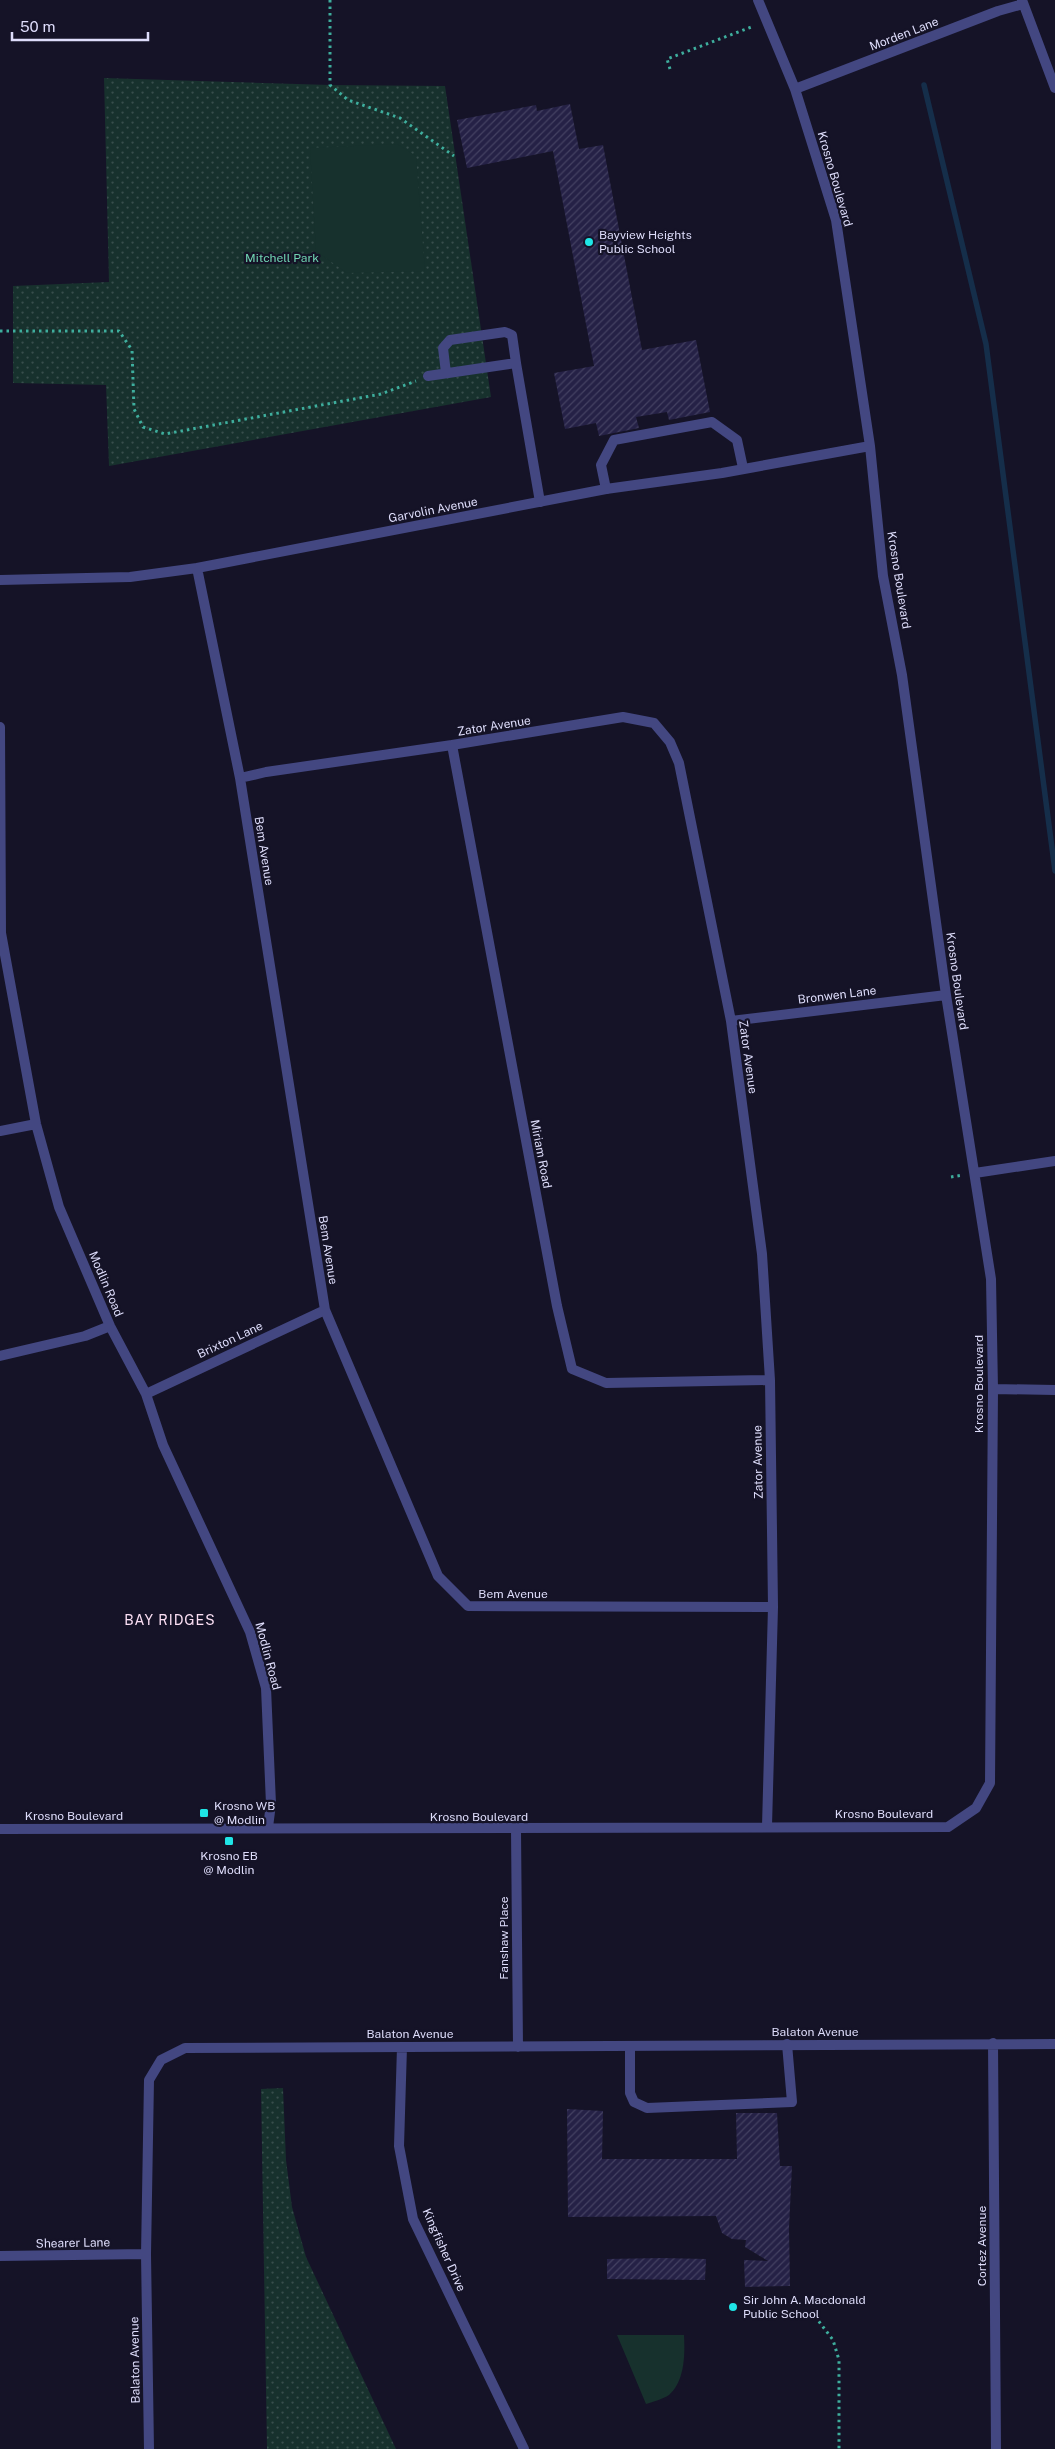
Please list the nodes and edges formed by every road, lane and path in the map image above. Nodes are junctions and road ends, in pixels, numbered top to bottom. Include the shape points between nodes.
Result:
1 (330, 0) edge
2 (758, 0) edge
3 (1022, 2) edge
4 (766, 21) junction
5 (670, 69) dead end
6 (1055, 88) edge
7 (795, 89) junction
8 (454, 156) dead end
9 (0, 331) edge
10 (516, 363) junction
11 (446, 373) junction
12 (428, 376) joint
13 (870, 446) junction
14 (743, 468) junction
15 (606, 489) junction
16 (540, 502) junction
17 (197, 568) junction
18 (0, 580) edge
19 (0, 727) edge
20 (452, 745) junction
21 (240, 778) junction
22 (946, 995) junction
23 (731, 1021) junction
24 (36, 1124) junction
25 (0, 1131) edge
26 (1055, 1161) edge
27 (975, 1173) junction
28 (325, 1310) junction
29 (110, 1326) junction
30 (0, 1356) edge
31 (770, 1380) junction
32 (993, 1389) junction
33 (1055, 1390) edge
34 (146, 1394) junction
35 (773, 1607) junction
36 (767, 1826) junction
37 (268, 1827) junction
38 (0, 1830) edge
39 (516, 1830) junction
40 (992, 2043) junction
41 (788, 2044) junction
42 (1055, 2044) edge
43 (402, 2047) junction
44 (518, 2047) junction
45 (630, 2047) junction
46 (146, 2254) junction
47 (0, 2256) edge
48 (811, 2311) dead end
49 (149, 2449) edge
50 (524, 2449) edge
51 (839, 2449) edge
52 (996, 2449) edge

1 - 8 path via 330,85 348,100 400,118
2 - 4 street, Krosno Boulevard
3 - 6 street
3 - 7 street, Morden Lane
4 - 5 path via 667,60
4 - 7 street, Krosno Boulevard
7 - 13 street, Krosno Boulevard via 836,220
9 - 12 path via 119,331 132,350 134,409 143,427 165,434 381,394
10 - 11 street
10 - 11 street via 512,335 496,333 450,340 443,348
10 - 16 street
11 - 12 street
13 - 14 street, Garvolin Avenue
13 - 22 street, Krosno Boulevard via 883,576 902,675
14 - 15 street, Garvolin Avenue
14 - 15 street via 737,440 712,422 614,440 601,466
15 - 16 street, Garvolin Avenue
16 - 17 street, Garvolin Avenue
17 - 18 street, Garvolin Avenue via 130,577
17 - 21 street, Bem Avenue
19 - 24 street, Modlin Road via 1,932
20 - 21 street, Zator Avenue
20 - 23 street, Zator Avenue via 623,717 654,723 670,742 679,763
20 - 31 street, Miriam Road via 557,1306 572,1369 606,1383
21 - 28 street, Bem Avenue
22 - 23 street, Bronwen Lane
22 - 27 street, Krosno Boulevard
23 - 31 street, Zator Avenue via 762,1254
24 - 25 street
24 - 29 street, Modlin Road via 59,1207
26 - 27 street
27 - 32 street, Krosno Boulevard via 991,1279
28 - 34 street, Brixton Lane
28 - 35 street, Bem Avenue via 438,1576 468,1606
29 - 30 street via 85,1336
29 - 34 street, Modlin Road
31 - 35 street, Zator Avenue
32 - 33 street
32 - 36 street, Krosno Boulevard via 990,1783 976,1808 948,1827
34 - 37 street, Modlin Road via 164,1445 250,1632 266,1688 271,1804
35 - 36 street, Zator Avenue
36 - 39 street, Krosno Boulevard
37 - 38 street, Krosno Boulevard
37 - 39 street, Krosno Boulevard
39 - 44 street, Fanshaw Place
40 - 41 street, Balaton Avenue
40 - 42 street, Balaton Avenue
40 - 52 street, Cortez Avenue
41 - 45 street, Balaton Avenue
41 - 45 street via 792,2102 648,2108 634,2102 630,2093
43 - 44 street, Balaton Avenue
43 - 46 street, Balaton Avenue via 185,2048 161,2060 149,2080
43 - 50 street, Kingfisher Drive via 399,2146 413,2219
44 - 45 street, Balaton Avenue
46 - 47 street, Shearer Lane
46 - 49 street, Balaton Avenue
48 - 51 path via 833,2340 839,2360

